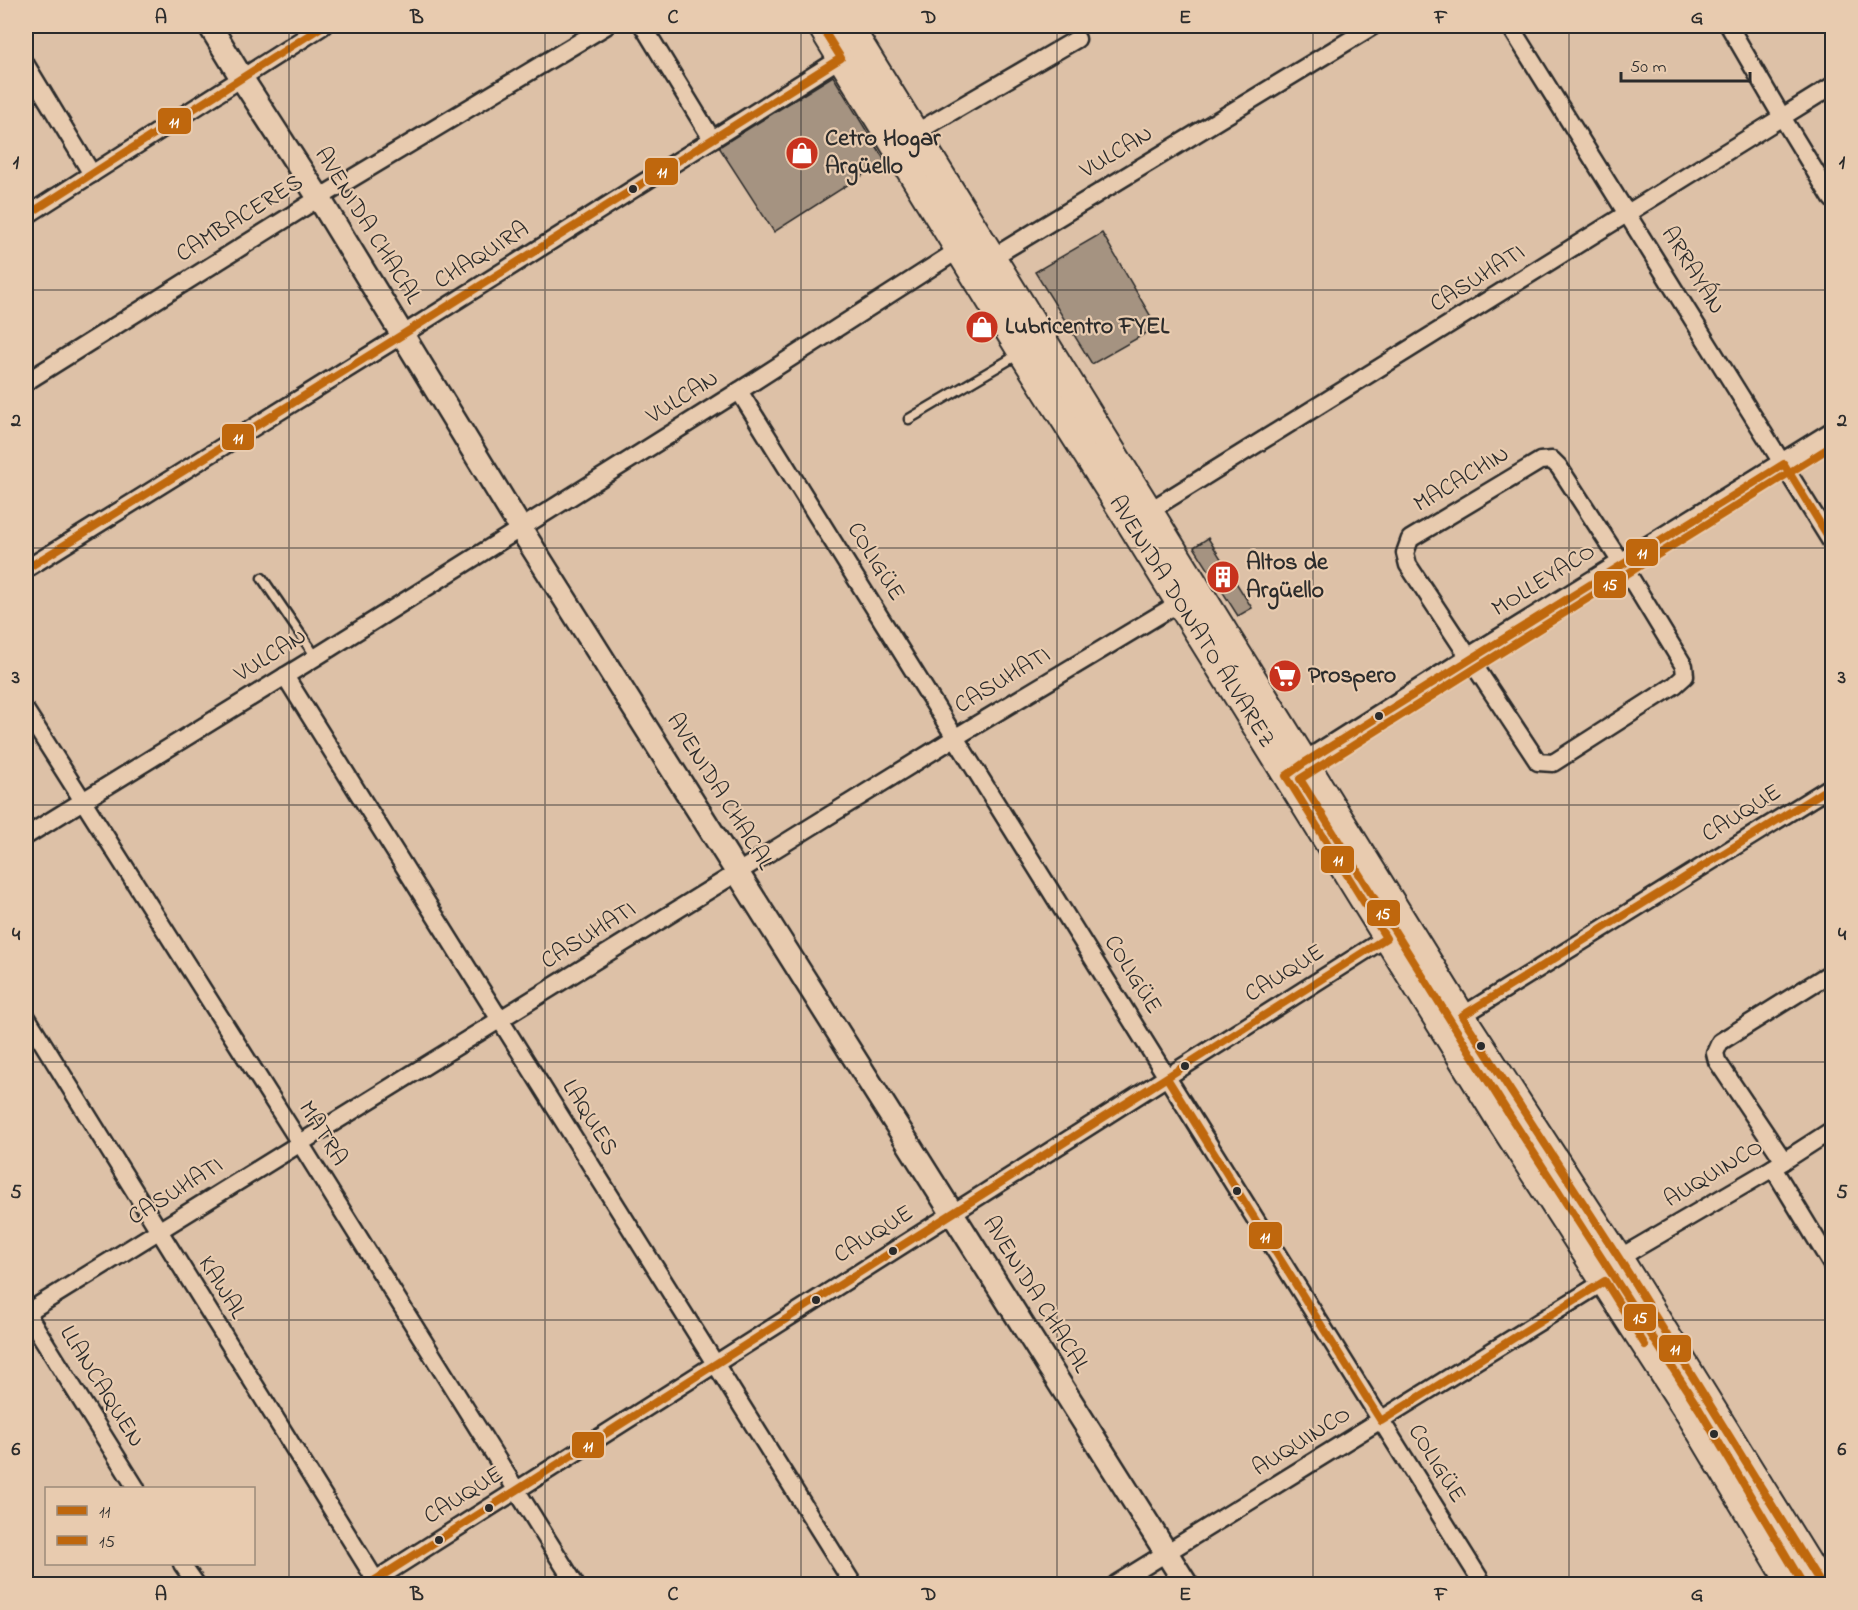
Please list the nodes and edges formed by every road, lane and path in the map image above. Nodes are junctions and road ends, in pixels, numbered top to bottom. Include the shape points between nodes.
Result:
1 (210, 26) edge
2 (323, 26) edge
3 (606, 26) edge
4 (643, 26) edge
5 (849, 26) edge
6 (1373, 26) edge
7 (1510, 26) edge
8 (1729, 26) edge
9 (825, 27) edge
10 (1077, 39) dead end
11 (841, 58) junction
12 (26, 65) edge
13 (242, 78) junction
14 (1833, 86) edge
15 (1782, 117) junction
16 (915, 133) junction
17 (712, 139) junction
18 (92, 174) junction
19 (319, 198) junction
20 (1833, 199) edge
21 (1628, 214) junction
22 (26, 216) edge
23 (959, 252) junction
24 (990, 254) junction
25 (402, 335) junction
26 (1022, 353) junction
27 (26, 382) edge
28 (739, 391) junction
29 (909, 419) dead end
30 (1833, 434) edge
31 (1784, 464) junction
32 (1149, 511) junction
33 (520, 528) junction
34 (1833, 543) edge
35 (1622, 564) junction
36 (26, 569) edge
37 (262, 578) dead end
38 (1179, 603) junction
39 (316, 657) junction
40 (1470, 659) junction
41 (285, 676) junction
42 (26, 711) edge
43 (956, 737) junction
44 (1295, 769) junction
45 (1833, 786) edge
46 (83, 802) junction
47 (26, 836) edge
48 (738, 872) junction
49 (1396, 932) junction
50 (1833, 972) edge
51 (26, 1016) edge
52 (1462, 1016) junction
53 (500, 1020) junction
54 (1167, 1078) junction
55 (1833, 1130) edge
56 (300, 1143) junction
57 (1779, 1164) junction
58 (952, 1214) junction
59 (158, 1231) junction
60 (1619, 1258) junction
61 (1833, 1265) edge
62 (1605, 1281) junction
63 (26, 1312) edge
64 (716, 1365) junction
65 (1381, 1421) junction
66 (135, 1487) edge
67 (517, 1491) junction
68 (1167, 1555) junction
69 (184, 1565) edge
70 (374, 1583) edge
71 (196, 1584) edge
72 (575, 1584) edge
73 (853, 1584) edge
74 (1116, 1584) edge
75 (1186, 1584) edge
76 (1483, 1584) edge
77 (1791, 1584) edge
78 (1821, 1584) edge

1 - 13 main road, AVENIDA CHACAL
2 - 13 street
3 - 19 street, CAMBACERES
4 - 17 street
5 - 16 main road, AVENIDA DONATO ÁLVAREZ
6 - 24 street, VULCAN via 1003,251
7 - 21 street, ARRAYÁN
8 - 15 street
9 - 11 main road, AVENIDA DONATO ÁLVAREZ
10 - 16 street
11 - 17 street, CHAQUIRA
11 - 23 main road, AVENIDA DONATO ÁLVAREZ
12 - 18 street
13 - 18 street
13 - 19 main road, AVENIDA CHACAL
14 - 15 street, CASUHATI
15 - 20 street
15 - 21 street, CASUHATI
16 - 24 main road, AVENIDA DONATO ÁLVAREZ
17 - 25 street, CHAQUIRA
18 - 22 street
19 - 25 main road, AVENIDA CHACAL
19 - 27 street, CAMBACERES
21 - 31 street, ARRAYÁN
21 - 32 street, CASUHATI
23 - 24 street, VULCAN
23 - 26 main road, AVENIDA DONATO ÁLVAREZ
23 - 28 street, VULCAN
24 - 32 main road, AVENIDA DONATO ÁLVAREZ
25 - 33 main road, AVENIDA CHACAL
25 - 36 street, CHAQUIRA
26 - 29 lane
26 - 38 main road, AVENIDA DONATO ÁLVAREZ
28 - 33 street, VULCAN
28 - 43 street, COLIGÜE
30 - 31 main road, MOLLEYACO
31 - 34 street, ARRAYÁN
31 - 35 main road, MOLLEYACO
32 - 44 main road, AVENIDA DONATO ÁLVAREZ
33 - 39 street, VULCAN
33 - 48 main road, AVENIDA CHACAL
35 - 40 main road, MOLLEYACO
35 - 40 street via 1684,666 1685,676 1553,763 1538,762
35 - 40 street, MACACHIN via 1552,460 1540,461 1410,539 1405,553 1408,565
37 - 39 lane
38 - 43 street, CASUHATI
38 - 44 main road, AVENIDA DONATO ÁLVAREZ
39 - 41 street, VULCAN
40 - 44 main road, MOLLEYACO
41 - 46 street, VULCAN
41 - 53 street, LAQUES
42 - 46 street, MATRA
43 - 48 street, CASUHATI
43 - 54 street, COLIGÜE
44 - 49 main road, AVENIDA DONATO ÁLVAREZ
45 - 52 street, CAUQUE
46 - 47 street, VULCAN
46 - 56 street, MATRA
48 - 53 street, CASUHATI
48 - 58 main road, AVENIDA CHACAL
49 - 52 main road, AVENIDA DONATO ÁLVAREZ
49 - 54 street, CAUQUE
49 - 62 main road, AVENIDA DONATO ÁLVAREZ via 1499,1119
50 - 57 street via 1720,1041 1715,1053
51 - 59 street, KAWAL
52 - 60 main road, AVENIDA DONATO ÁLVAREZ
53 - 56 street, CASUHATI
53 - 64 street, LAQUES
54 - 58 street, CAUQUE
54 - 65 street, COLIGÜE
55 - 57 street, AUQUINCO
56 - 59 street, CASUHATI
56 - 67 street, MATRA
57 - 60 street, AUQUINCO
57 - 61 street
58 - 64 street, CAUQUE
58 - 68 main road, AVENIDA CHACAL
59 - 63 street, CASUHATI
59 - 70 street, KAWAL
60 - 78 main road, AVENIDA DONATO ÁLVAREZ
62 - 65 street, AUQUINCO
62 - 77 main road, AVENIDA DONATO ÁLVAREZ
63 - 66 street, LLANCAQUEN
64 - 67 street, CAUQUE
64 - 73 street, LAQUES
65 - 68 street, AUQUINCO
65 - 76 street, COLIGÜE
67 - 70 street, CAUQUE
67 - 72 street, MATRA
68 - 74 street, AUQUINCO
68 - 75 main road, AVENIDA CHACAL
69 - 71 street

